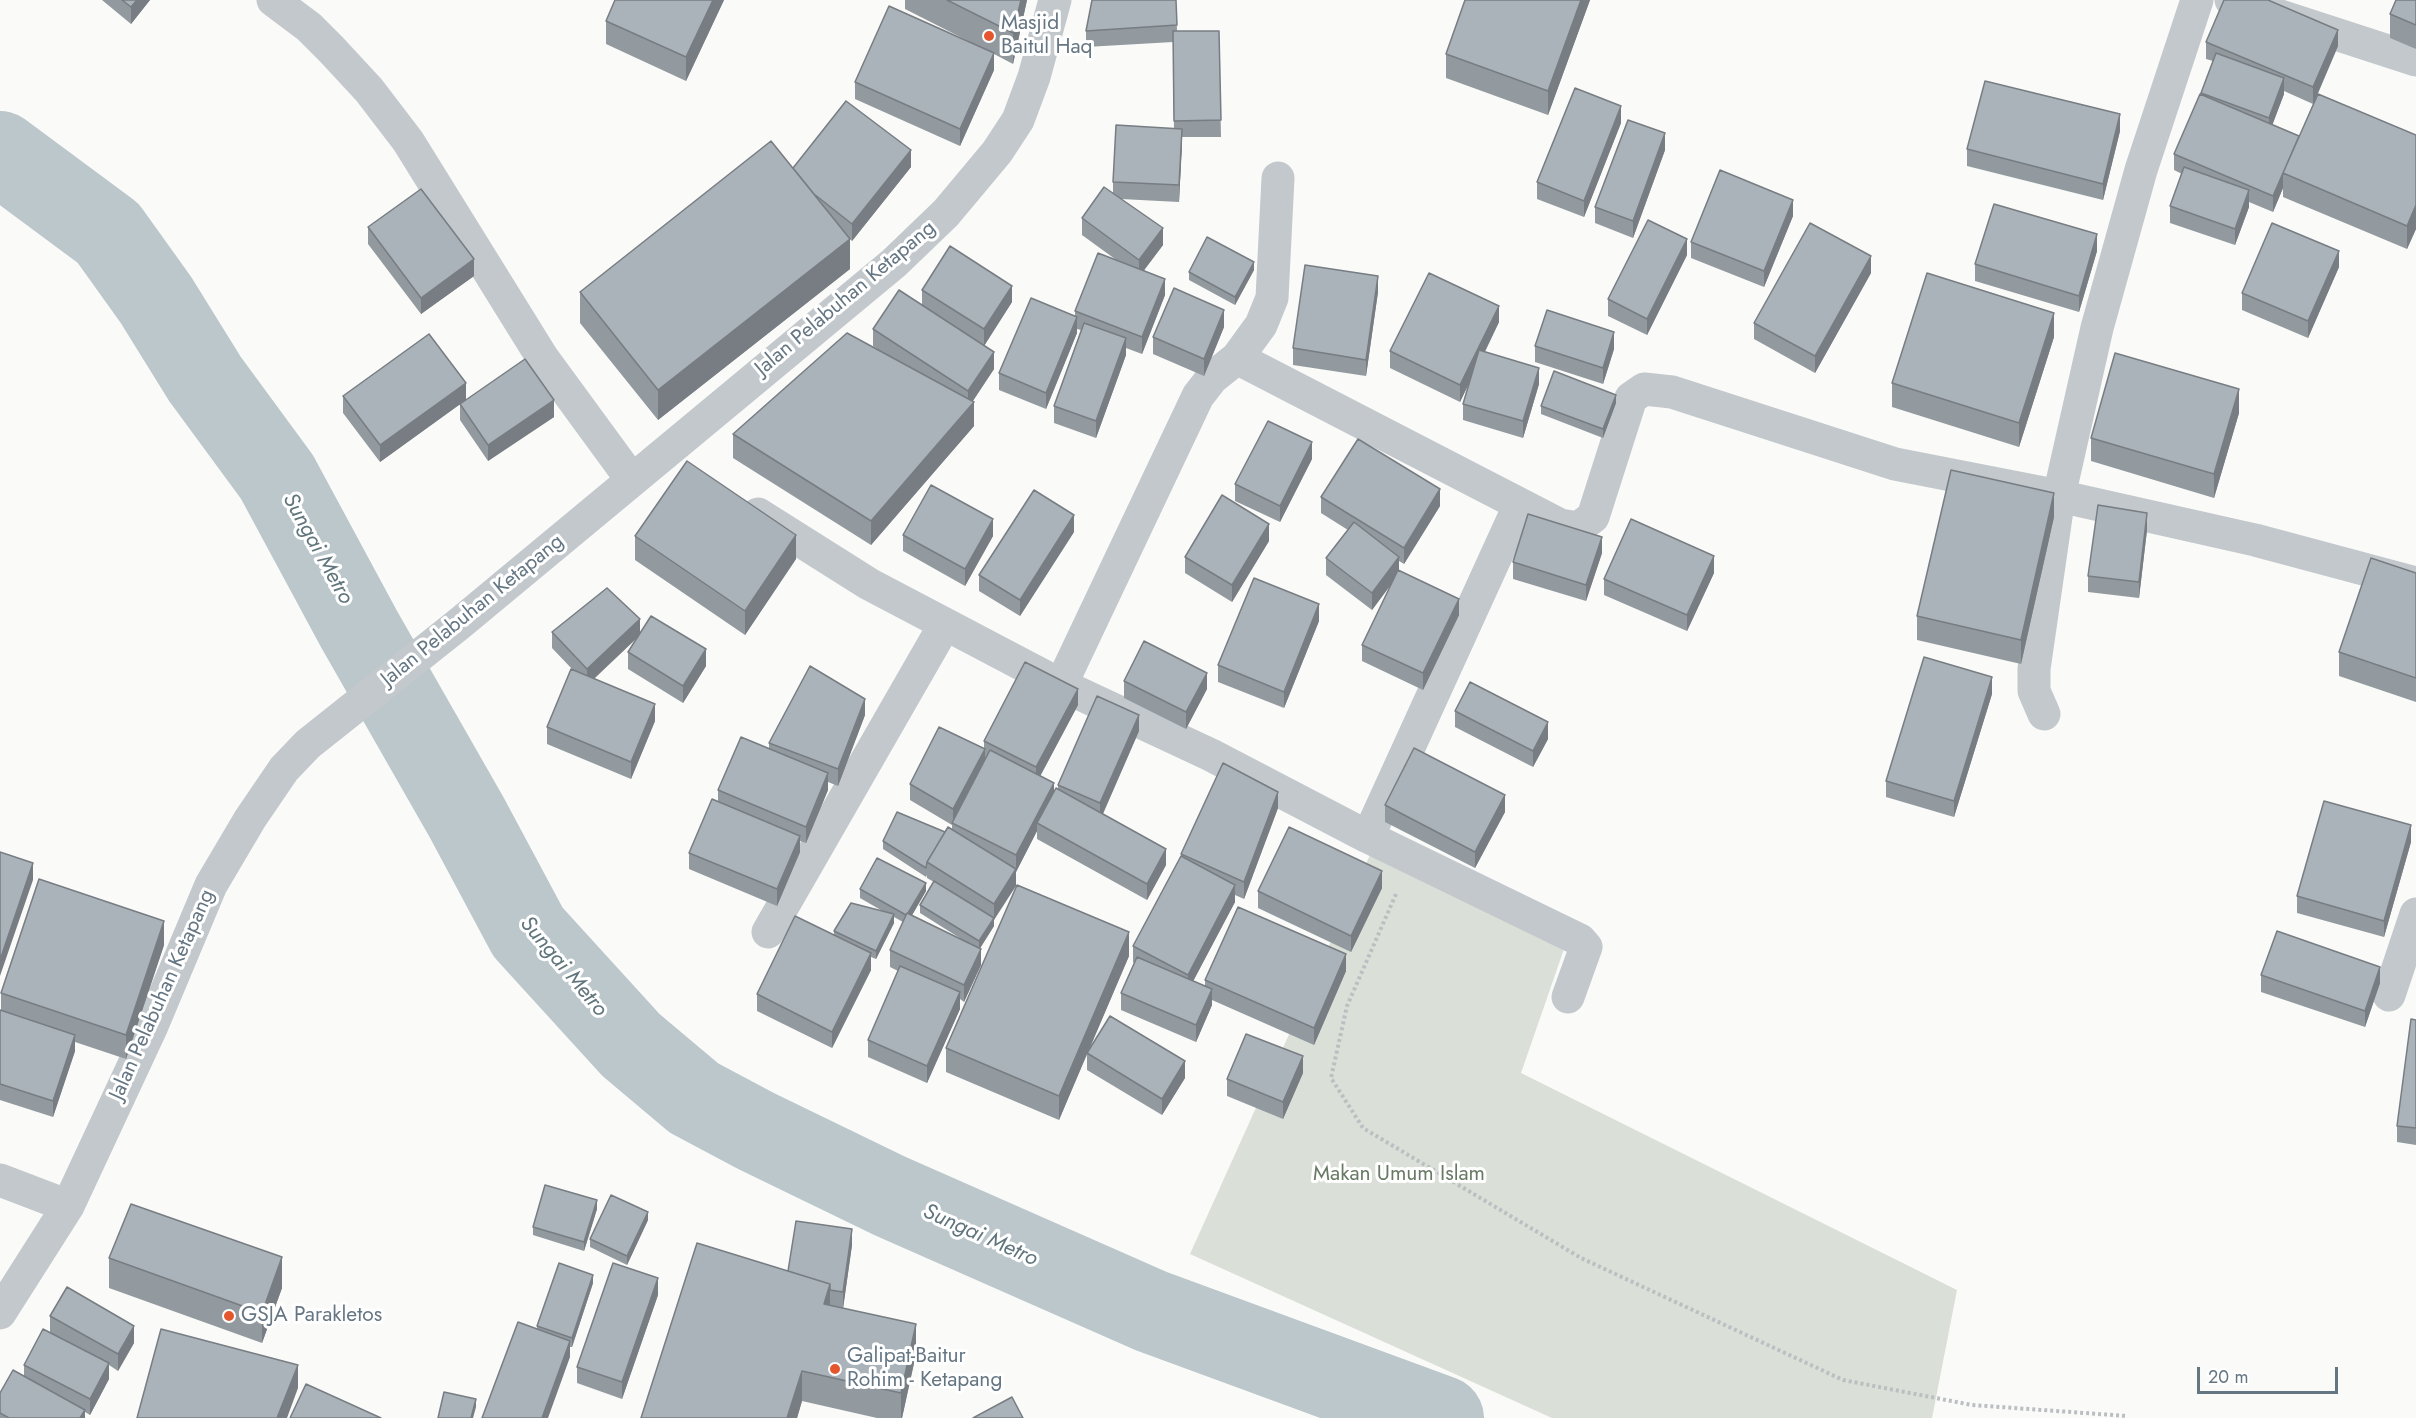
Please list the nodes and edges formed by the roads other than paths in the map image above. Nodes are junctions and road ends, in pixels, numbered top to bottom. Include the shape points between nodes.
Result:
1 (273, 0) edge
2 (1055, 0) edge
3 (2197, 0) edge
4 (2231, 0) edge
5 (2416, 60) edge
6 (1278, 178) dead end
7 (1237, 358) junction
8 (632, 480) junction
9 (729, 496) edge
10 (2059, 496) junction
11 (1519, 506) junction
12 (2416, 583) edge
13 (945, 624) junction
14 (1061, 685) junction
15 (2044, 714) dead end
16 (1368, 837) junction
17 (2416, 914) edge
18 (768, 932) dead end
19 (2389, 994) dead end
20 (1568, 997) dead end
21 (0, 1180) edge
22 (68, 1206) junction
23 (0, 1313) edge

1 - 8 street via 331,49 408,141 542,357
2 - 8 street, Jalan Pelabuhan Ketapang via 1018,120 946,213 676,462
3 - 10 street via 2141,170 2097,328
4 - 5 street
6 - 7 street via 1272,298 1261,325
7 - 11 street
7 - 14 street via 1212,378 1198,396
8 - 22 street, Jalan Pelabuhan Ketapang via 308,744 284,769 211,885 151,1028
9 - 13 street via 869,584
10 - 11 street via 1895,464 1671,392 1644,389 1631,398 1591,519 1578,528 1560,525
10 - 12 street via 2255,540
10 - 15 street via 2034,669 2034,691
11 - 16 street
13 - 14 street
13 - 18 street
14 - 16 street via 1211,754
16 - 20 street via 1580,940 1586,947
17 - 19 street
21 - 22 street
22 - 23 street, Jalan Pelabuhan Ketapang

